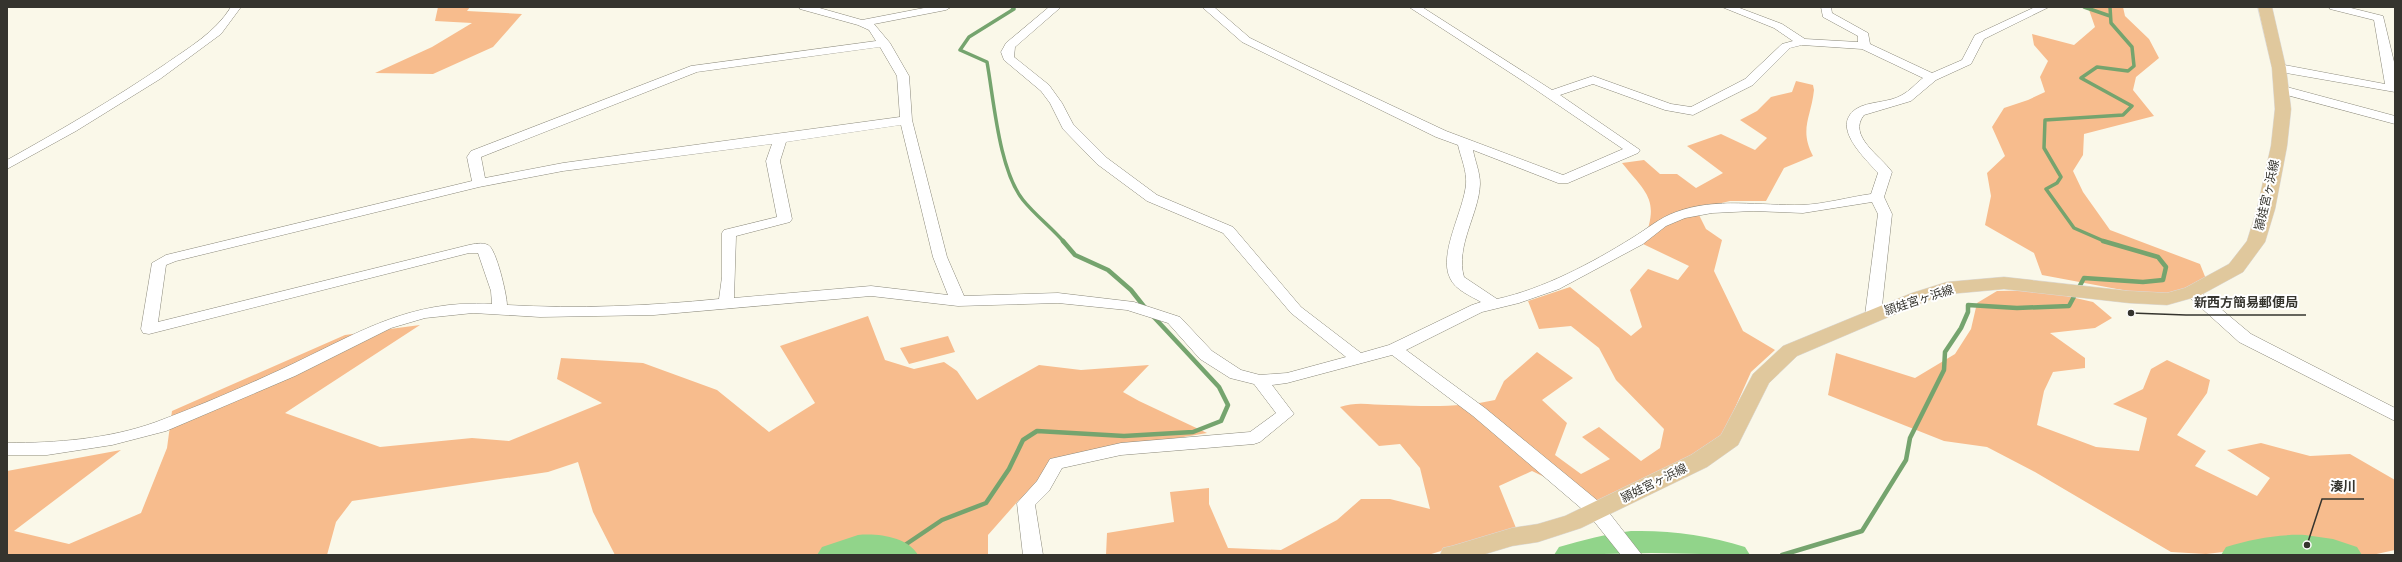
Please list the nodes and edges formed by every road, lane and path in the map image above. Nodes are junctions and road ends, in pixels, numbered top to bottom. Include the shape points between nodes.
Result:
1 (236, 7) edge
2 (804, 7) edge
3 (946, 7) edge
4 (1056, 7) edge
5 (1207, 7) edge
6 (1414, 7) edge
7 (1727, 7) edge
8 (1826, 7) edge
9 (2044, 7) edge
10 (2265, 7) edge
11 (2334, 7) edge
12 (818, 8) edge
13 (862, 23) junction
14 (2381, 30) junction
15 (2395, 34) edge
16 (1802, 42) junction
17 (884, 43) junction
18 (1864, 46) junction
19 (2279, 68) junction
20 (2393, 75) edge
21 (1932, 77) junction
22 (2283, 90) junction
23 (1552, 94) junction
24 (906, 120) junction
25 (2395, 120) edge
26 (780, 140) junction
27 (1464, 141) junction
28 (7, 165) edge
29 (479, 183) junction
30 (1877, 197) junction
31 (2192, 292) junction
32 (958, 301) junction
33 (726, 303) junction
34 (1495, 304) junction
35 (500, 310) junction
36 (1873, 315) junction
37 (1395, 350) junction
38 (1358, 359) junction
39 (1260, 380) junction
40 (2395, 415) edge
41 (7, 449) edge
42 (1596, 510) junction
43 (1632, 554) edge
44 (1034, 555) edge
45 (1452, 555) edge

1 - 28 street via 230,19 214,35 129,95
2 - 12 street
3 - 13 street
4 - 38 street via 1010,45 1008,58 1045,88 1056,103 1067,126 1102,161 1152,198 1228,230 1296,310
5 - 27 street via 1246,40 1441,134
6 - 23 street
7 - 16 street via 1778,26
8 - 18 street via 1826,15 1864,35
9 - 21 street via 1979,37 1967,62
10 - 19 main road, 頴娃宮ヶ浜線
11 - 14 street via 2379,18
12 - 13 street
13 - 17 street via 873,28
14 - 15 street
14 - 20 street
16 - 18 street
16 - 23 street via 1786,46 1749,82 1693,111 1669,107 1593,80
17 - 24 street via 903,76
17 - 29 street via 695,69 476,154 474,156
18 - 21 street
19 - 20 street via 2391,89
19 - 22 main road, 頴娃宮ヶ浜線
21 - 30 street via 1907,98 1860,112 1854,117 1852,125 1856,139 1885,172
22 - 25 street
22 - 31 main road, 頴娃宮ヶ浜線 via 2283,110 2273,178 2256,242 2236,268
23 - 27 street via 1633,150 1563,180
24 - 26 street
24 - 32 street via 940,257
26 - 29 street via 563,167
26 - 33 street via 773,161 785,219 729,233
27 - 34 street via 1473,184 1456,249 1454,268 1457,278 1466,286
29 - 35 street via 159,263 149,329 469,249 484,248 499,291
30 - 34 street via 1804,209 1712,208 1682,214 1554,286
30 - 36 street via 1885,214
31 - 36 main road, 頴娃宮ヶ浜線 via 2167,299 2004,284 1947,288
31 - 40 street via 2245,338
32 - 33 street via 871,291
32 - 39 street via 1058,298 1137,308 1174,320 1206,355 1220,365 1236,374
33 - 35 street via 654,310
34 - 37 street via 1477,308
35 - 41 street via 473,308 424,313 385,325 289,372 160,427 112,439 47,449
36 - 42 main road, 頴娃宮ヶ浜線 via 1790,351 1760,379 1730,440 1699,461
37 - 38 street
37 - 42 street via 1479,412
38 - 39 street via 1287,378
39 - 44 street via 1286,414 1254,438 1121,449 1056,463 1043,486 1026,503
42 - 43 street
42 - 45 main road, 頴娃宮ヶ浜線 via 1573,522 1538,533 1512,537

